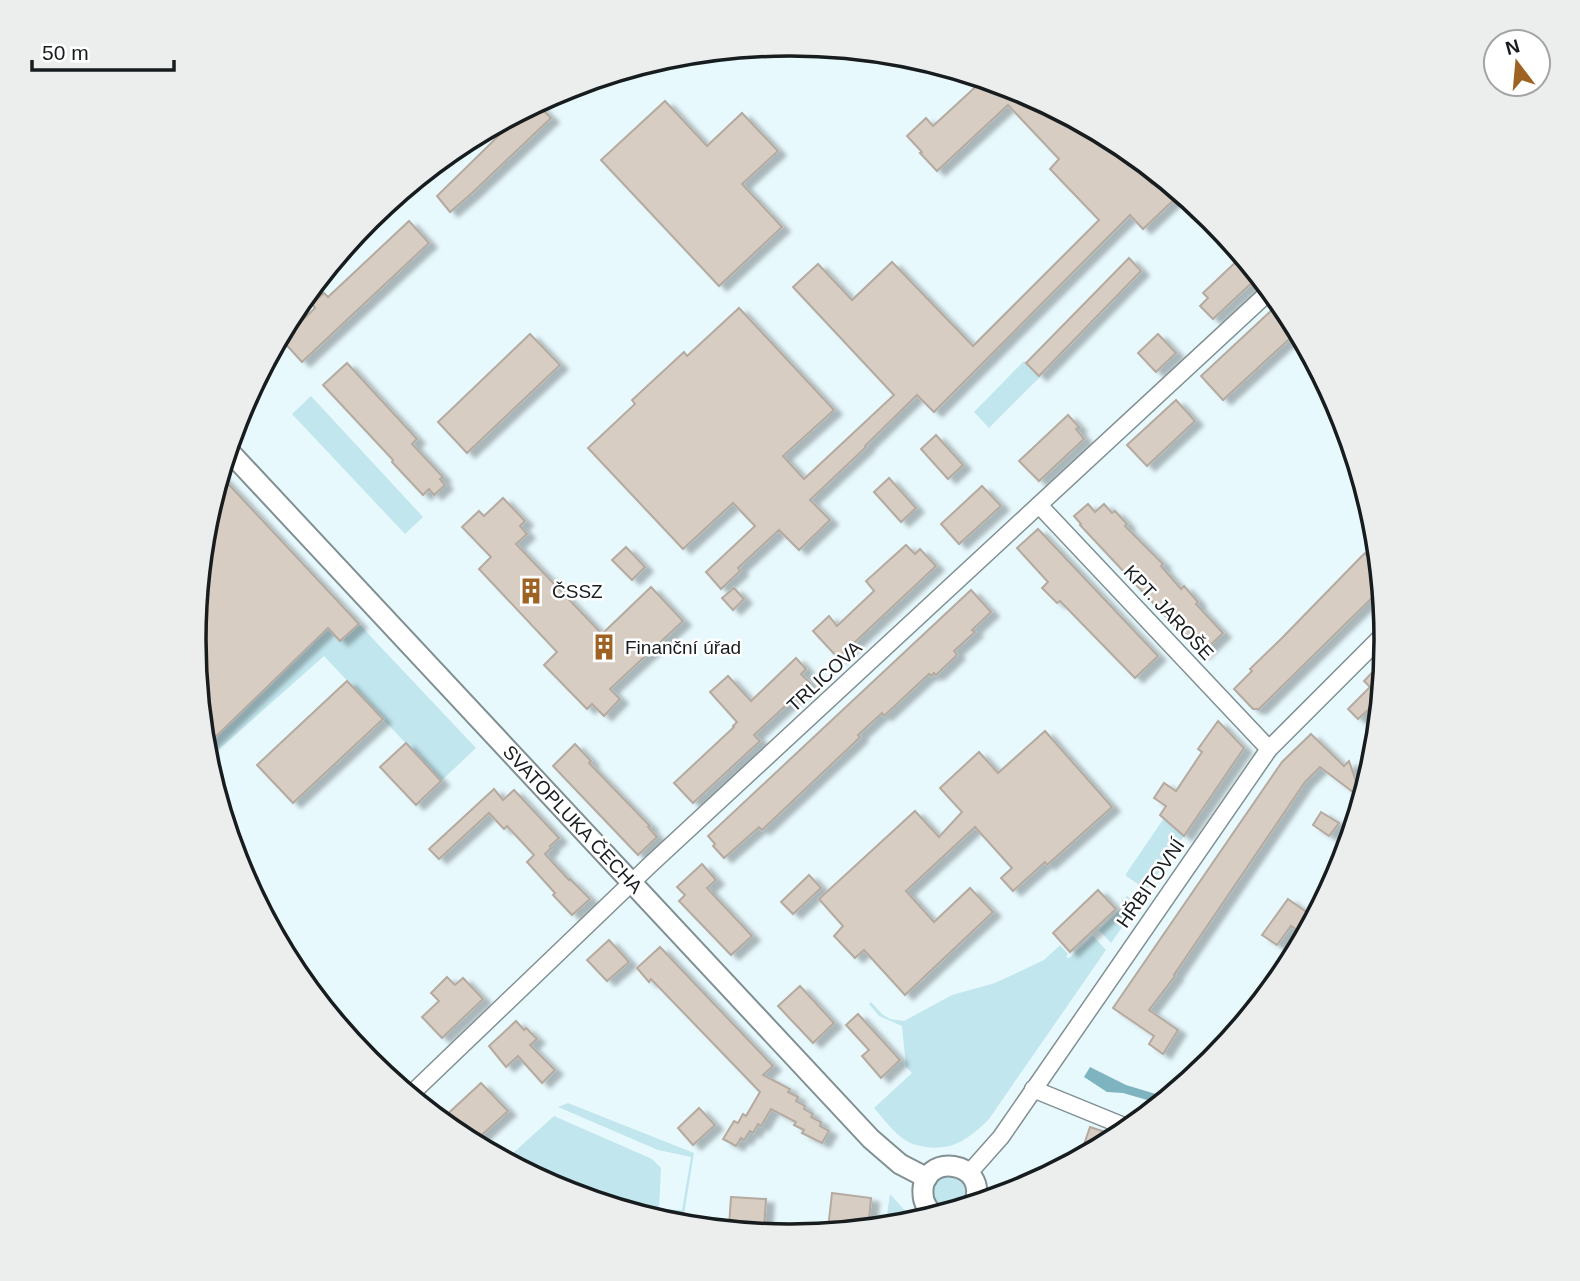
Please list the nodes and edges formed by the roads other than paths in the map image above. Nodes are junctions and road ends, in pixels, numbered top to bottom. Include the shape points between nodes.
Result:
1 (1263, 297) edge
2 (235, 458) edge
3 (1039, 505) junction
4 (1374, 644) edge
5 (1269, 749) junction
6 (631, 883) junction
7 (416, 1089) edge
8 (1033, 1089) junction
9 (1118, 1124) edge
10 (969, 1173) junction
11 (927, 1178) junction
12 (976, 1195) edge
13 (927, 1208) edge

1 - 3 street, TRLICOVA
2 - 6 street, SVATOPLUKA ČECHA
3 - 5 street, KPT. JAROŠE
3 - 6 street, TRLICOVA
4 - 5 street, HŘBITOVNÍ
5 - 8 street, HŘBITOVNÍ
6 - 7 street, TRLICOVA
6 - 11 street, SVATOPLUKA ČECHA via 871,1139 900,1164
8 - 9 street
8 - 10 street, HŘBITOVNÍ via 1001,1137
10 - 11 street via 949,1165
10 - 12 street
11 - 13 street via 923,1199

